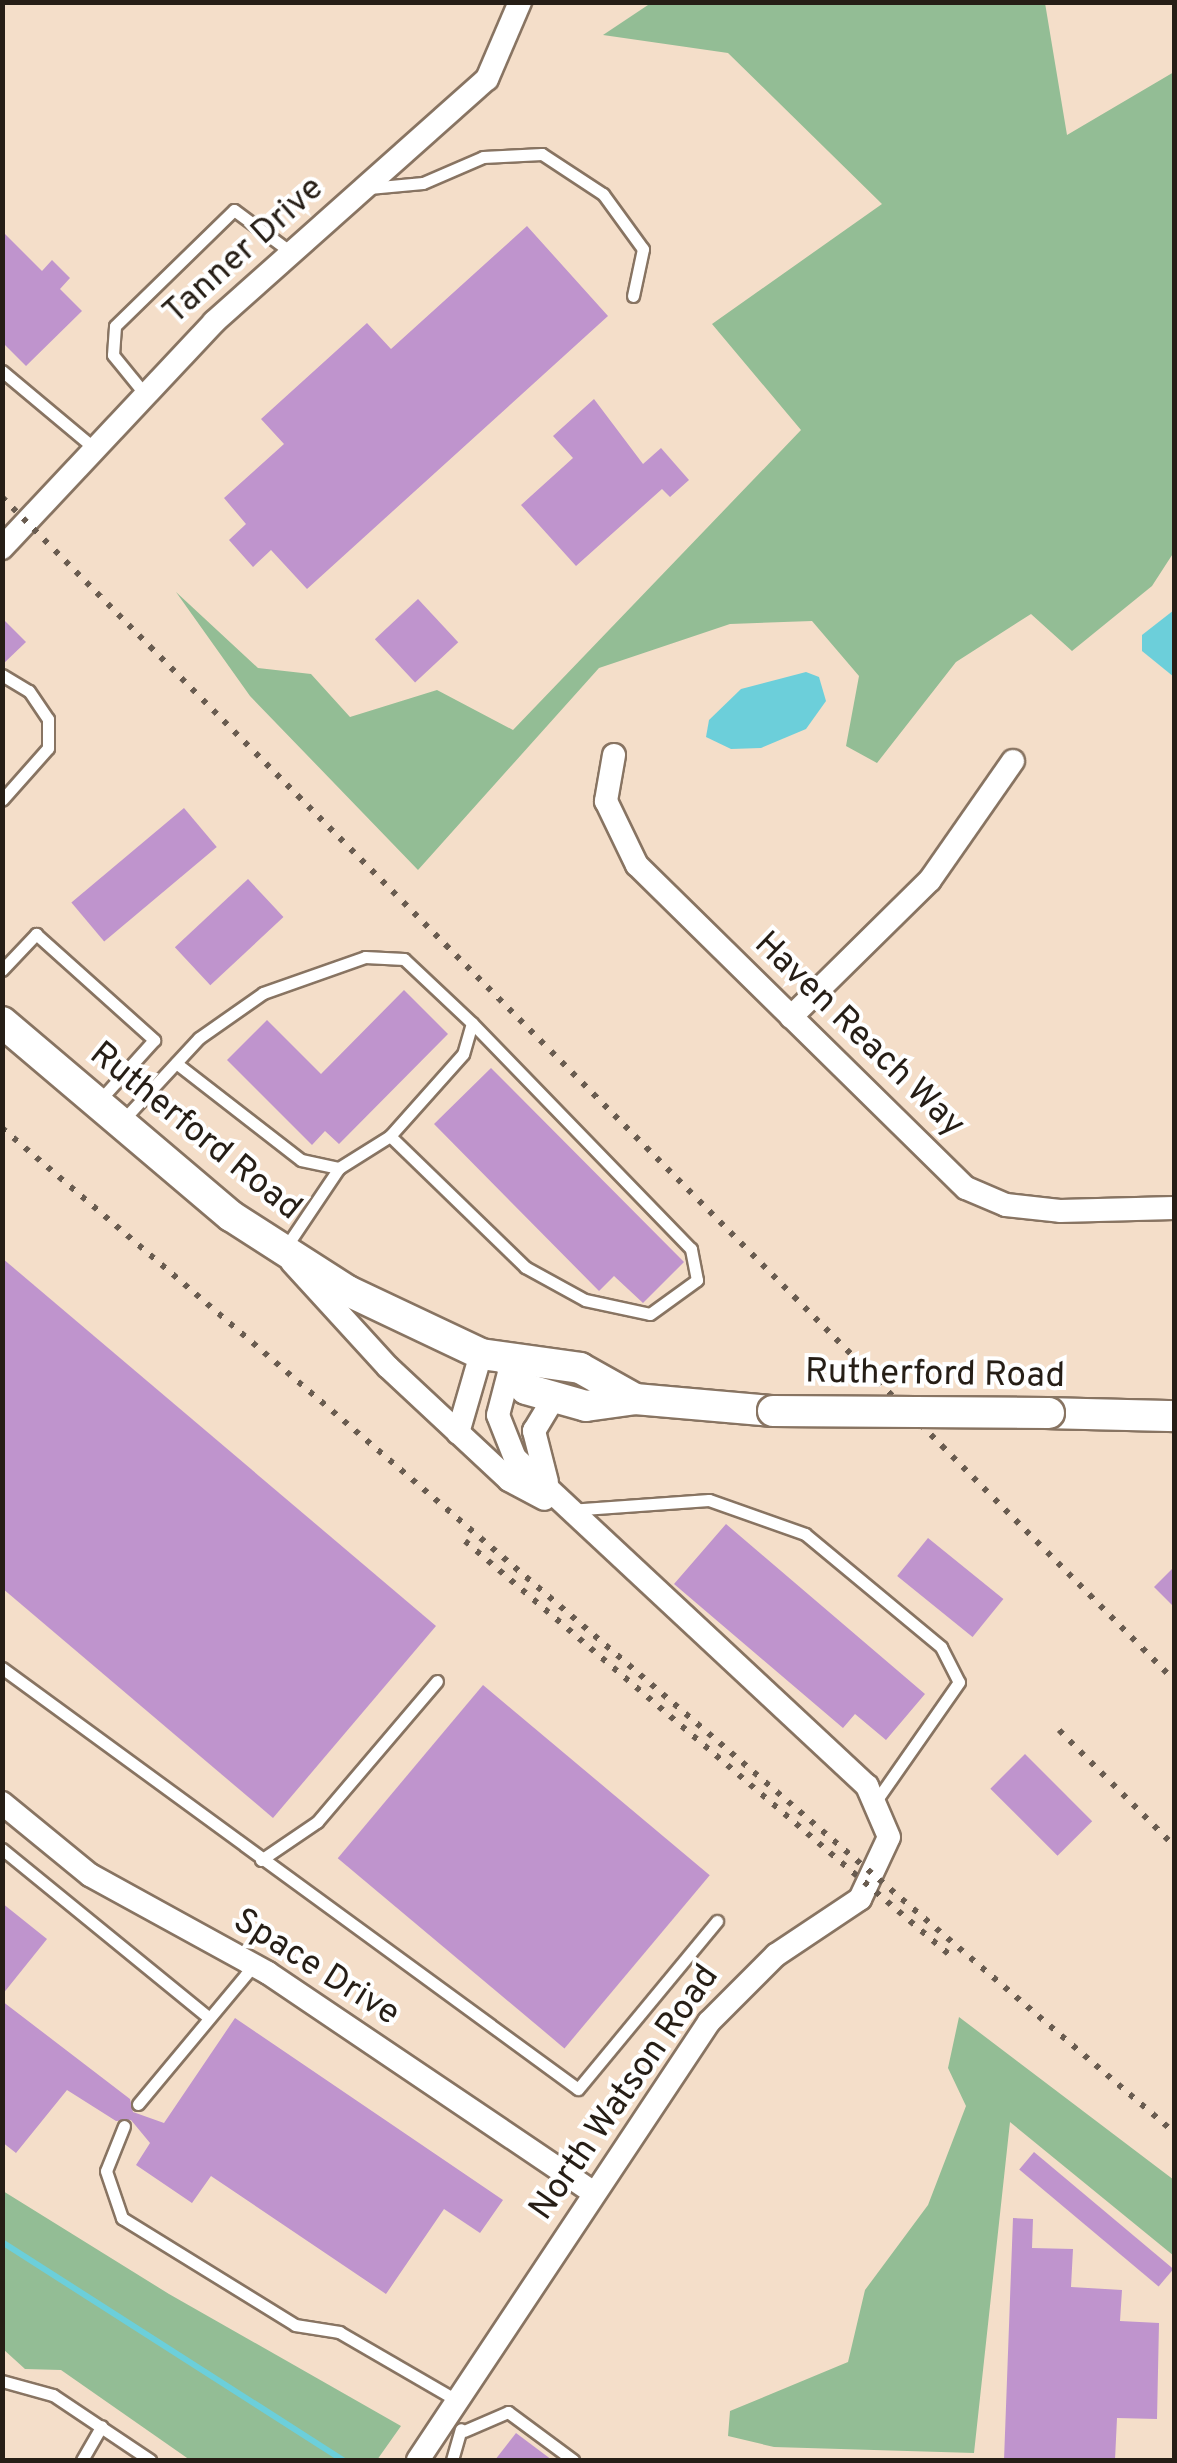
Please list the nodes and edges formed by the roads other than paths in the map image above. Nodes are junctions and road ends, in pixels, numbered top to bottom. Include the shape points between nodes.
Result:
1 (520, 2) edge
2 (364, 188) junction
3 (292, 253) junction
4 (633, 296) dead end
5 (2, 371) edge
6 (144, 393) junction
7 (94, 448) junction
8 (2, 548) edge
9 (2, 676) edge
10 (614, 755) dead end
11 (1013, 760) dead end
12 (2, 800) edge
13 (2, 970) edge
14 (791, 1017) junction
15 (2, 1022) edge
16 (472, 1023) junction
17 (176, 1063) junction
18 (109, 1113) junction
19 (390, 1136) junction
20 (338, 1168) junction
21 (1174, 1208) edge
22 (284, 1252) junction
23 (481, 1354) junction
24 (511, 1365) junction
25 (554, 1398) junction
26 (634, 1398) junction
27 (1174, 1416) edge
28 (458, 1432) junction
29 (564, 1510) junction
30 (2, 1668) edge
31 (437, 1681) dead end
32 (878, 1798) junction
33 (2, 1802) edge
34 (2, 1848) edge
35 (261, 1860) junction
36 (717, 1921) dead end
37 (254, 1966) junction
38 (208, 2018) junction
39 (138, 2104) dead end
40 (124, 2126) dead end
41 (594, 2192) junction
42 (2, 2380) edge
43 (456, 2416) junction
44 (102, 2426) junction
45 (82, 2460) edge
46 (150, 2460) edge
47 (418, 2460) edge
48 (452, 2460) edge
49 (573, 2460) edge

1 - 2 street, Tanner Drive via 509,46 487,79
2 - 3 street, Tanner Drive
2 - 4 lane via 423,183 484,157 542,154 603,194 642,249
3 - 6 street, Tanner Drive
3 - 6 lane via 234,210 115,326 113,355
5 - 7 lane
6 - 7 street, Tanner Drive
7 - 8 street, Tanner Drive
9 - 12 lane via 29,691 48,719 48,748
10 - 14 street, Haven Reach Way via 606,800 614,833
11 - 14 street via 930,880
13 - 18 lane via 36,934 154,1040
14 - 21 street, Haven Reach Way via 966,1188 1006,1206
15 - 18 street, Rutherford Road
16 - 17 lane via 404,960 366,957 263,993
16 - 19 lane via 463,1054
16 - 19 lane via 690,1249 697,1280 650,1314 584,1300 525,1267
17 - 18 lane
17 - 20 lane via 301,1160
18 - 22 street, Rutherford Road
19 - 20 lane
20 - 22 lane
22 - 23 street, Rutherford Road
22 - 28 street via 347,1328
23 - 24 street, Rutherford Road
23 - 28 street
24 - 25 street, Rutherford Road via 526,1389
24 - 26 street, Rutherford Road via 580,1368
24 - 29 street via 498,1428
25 - 26 street, Rutherford Road via 586,1406
25 - 29 street via 532,1451
26 - 27 street, Rutherford Road, bridge via 773,1411
28 - 29 street via 510,1480
29 - 32 street
29 - 32 lane via 708,1500 805,1534 941,1648 959,1682
30 - 35 lane
31 - 35 lane via 317,1822
32 - 41 street, North Watson Road via 889,1837 869,1889 722,2006
33 - 37 street, Space Drive via 90,1875
34 - 38 lane
35 - 36 lane via 578,2089
37 - 38 lane
37 - 41 street, Space Drive
38 - 39 lane
40 - 43 lane via 106,2171 122,2218 295,2324 338,2332
41 - 43 street, North Watson Road
42 - 44 lane via 53,2395
43 - 47 street, North Watson Road
43 - 48 lane
43 - 49 lane via 508,2412
44 - 45 lane
44 - 46 lane

